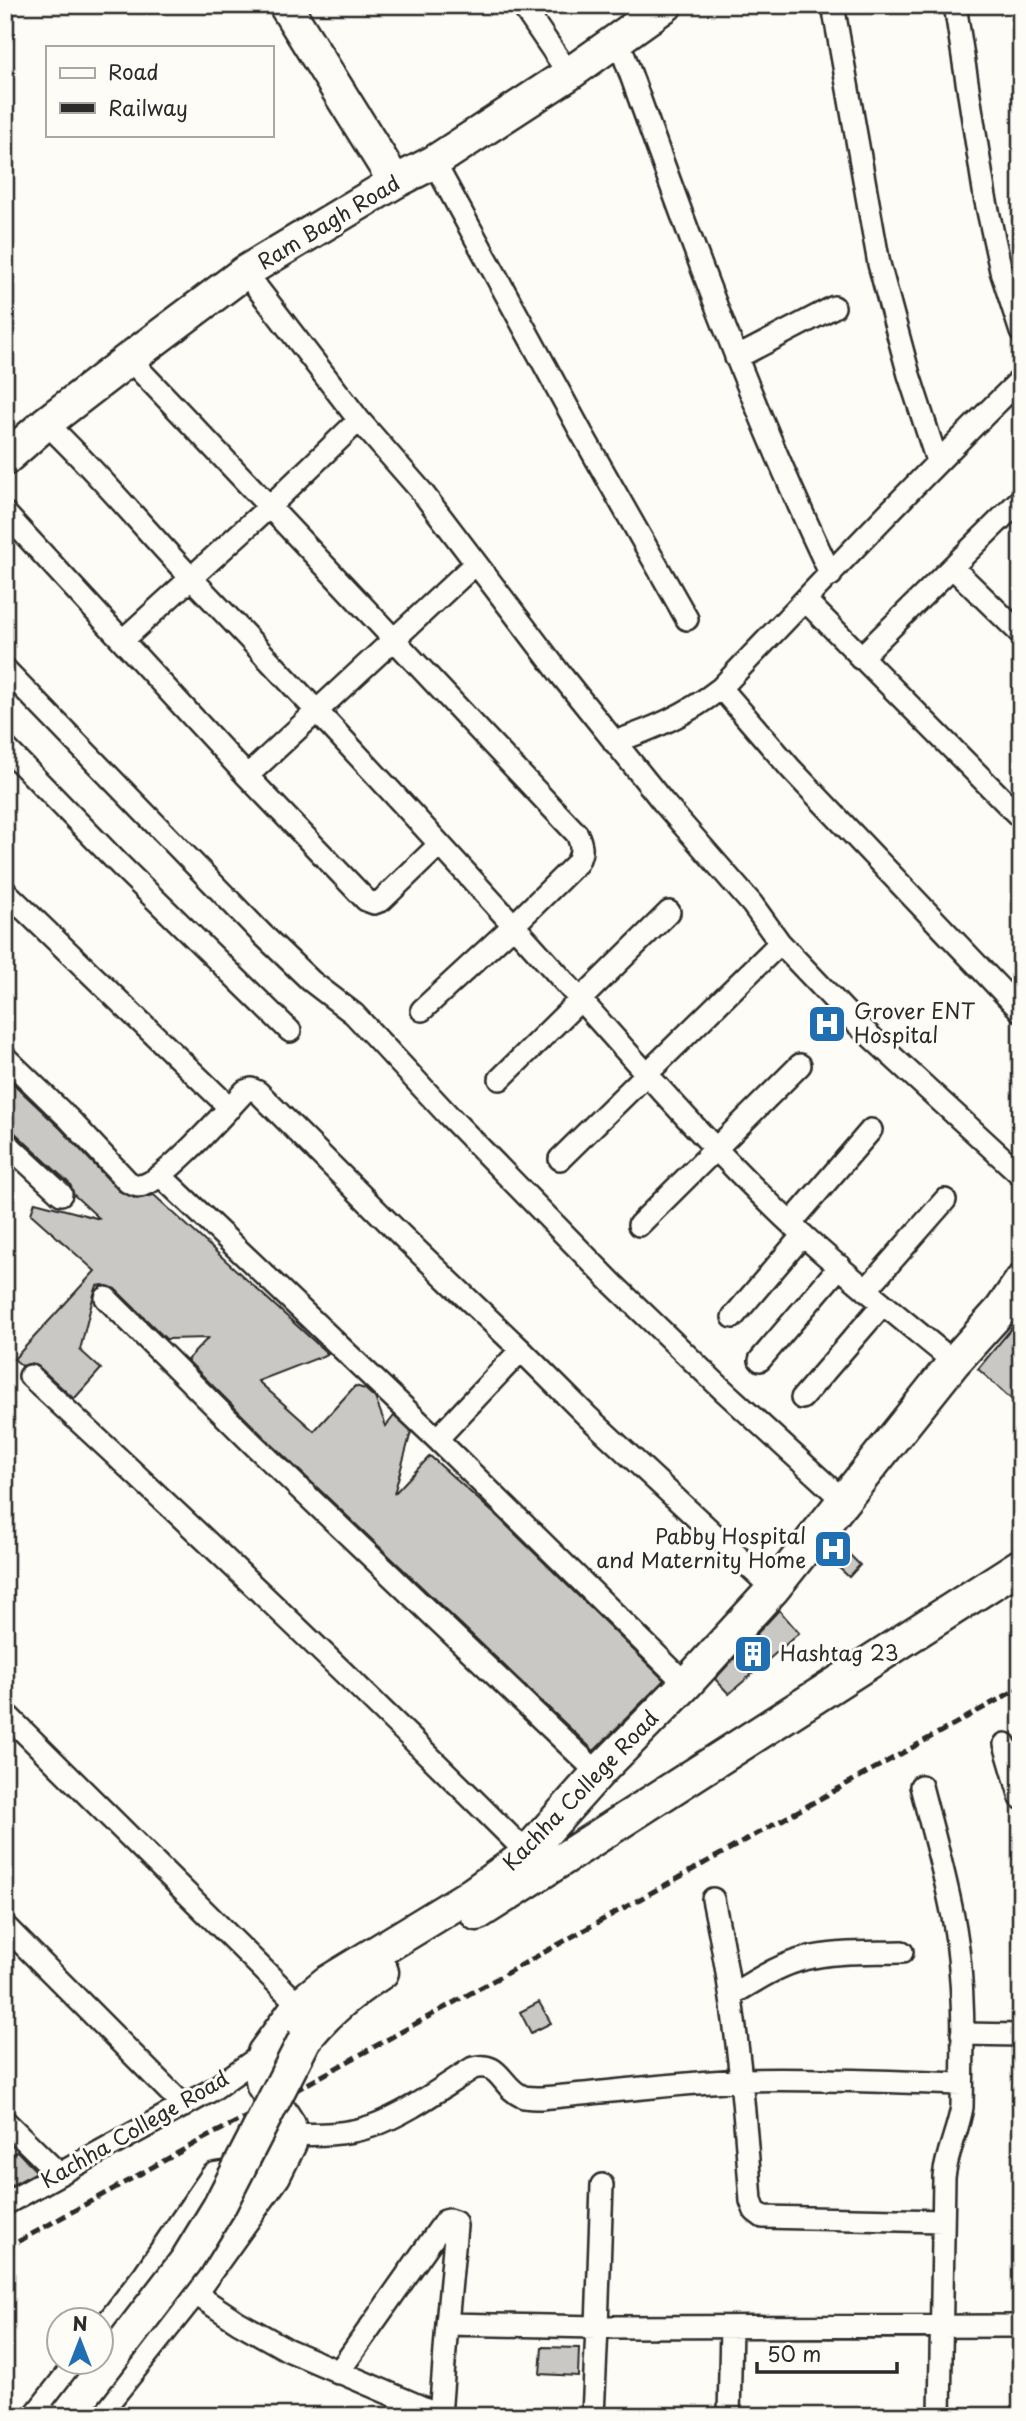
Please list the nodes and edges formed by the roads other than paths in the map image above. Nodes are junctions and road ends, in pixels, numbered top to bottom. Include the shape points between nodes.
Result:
1 (285, 5) edge
2 (522, 5) edge
3 (666, 5) edge
4 (833, 5) edge
5 (956, 5) edge
6 (618, 39) junction
7 (569, 74) junction
8 (434, 162) junction
9 (395, 182) junction
10 (245, 272) junction
11 (834, 307) dead end
12 (1021, 332) edge
13 (736, 358) junction
14 (129, 359) junction
15 (1021, 379) edge
16 (359, 420) junction
17 (46, 424) junction
18 (5, 459) edge
19 (937, 461) junction
20 (1021, 499) edge
21 (270, 506) junction
22 (5, 513) edge
23 (475, 562) junction
24 (953, 568) junction
25 (831, 575) junction
26 (190, 577) junction
27 (805, 600) junction
28 (687, 619) dead end
29 (1021, 634) edge
30 (123, 640) junction
31 (394, 640) junction
32 (860, 658) junction
33 (5, 669) edge
34 (721, 688) junction
35 (318, 710) junction
36 (614, 741) junction
37 (5, 747) edge
38 (247, 776) junction
39 (1021, 818) edge
40 (439, 845) junction
41 (5, 891) edge
42 (669, 912) dead end
43 (514, 925) junction
44 (780, 943) junction
45 (580, 1000) junction
46 (422, 1010) dead end
47 (1021, 1011) edge
48 (290, 1031) dead end
49 (5, 1057) edge
50 (800, 1065) dead end
51 (647, 1075) junction
52 (500, 1079) dead end
53 (230, 1108) junction
54 (871, 1130) dead end
55 (5, 1142) edge
56 (717, 1150) junction
57 (560, 1159) dead end
58 (1021, 1175) edge
59 (161, 1176) junction
60 (61, 1194) dead end
61 (945, 1199) dead end
62 (639, 1225) dead end
63 (797, 1229) junction
64 (840, 1266) junction
65 (1021, 1281) edge
66 (866, 1290) junction
67 (106, 1298) dead end
68 (883, 1304) junction
69 (733, 1318) dead end
70 (522, 1350) junction
71 (760, 1360) dead end
72 (954, 1362) junction
73 (30, 1376) dead end
74 (802, 1398) dead end
75 (437, 1439) junction
76 (844, 1502) junction
77 (1021, 1545) edge
78 (1021, 1566) edge
79 (773, 1589) junction
80 (1021, 1590) edge
81 (686, 1684) junction
82 (5, 1713) edge
83 (1004, 1744) dead end
84 (598, 1773) junction
85 (921, 1786) dead end
86 (1021, 1798) edge
87 (524, 1855) junction
88 (562, 1880) dead end
89 (713, 1899) dead end
90 (5, 1926) edge
91 (902, 1952) dead end
92 (731, 1995) junction
93 (299, 2005) junction
94 (962, 2034) junction
95 (1021, 2035) edge
96 (264, 2053) junction
97 (743, 2081) junction
98 (962, 2084) junction
99 (184, 2106) junction
100 (5, 2121) edge
101 (291, 2134) junction
102 (59, 2174) junction
103 (602, 2185) dead end
104 (256, 2200) junction
105 (5, 2204) edge
106 (943, 2221) junction
107 (191, 2291) junction
108 (116, 2320) edge
109 (447, 2324) junction
110 (942, 2326) junction
111 (1021, 2326) edge
112 (597, 2327) junction
113 (731, 2327) junction
114 (338, 2373) junction
115 (72, 2376) edge
116 (440, 2415) edge
117 (41, 2416) edge
118 (67, 2416) edge
119 (91, 2416) edge
120 (593, 2416) edge
121 (729, 2416) edge
122 (940, 2416) edge

1 - 9 street
2 - 7 street
3 - 6 street, Ram Bagh Road
4 - 19 street via 879,264
5 - 12 street via 985,197 1001,271
6 - 7 street, Ram Bagh Road
6 - 13 street
7 - 8 street, Ram Bagh Road
8 - 9 street, Ram Bagh Road
8 - 28 street
9 - 10 street, Ram Bagh Road
10 - 14 street, Ram Bagh Road
10 - 16 street
11 - 13 street
13 - 25 street
14 - 17 street, Ram Bagh Road
14 - 21 street
15 - 19 street
16 - 21 street
16 - 23 street
17 - 18 street, Ram Bagh Road
17 - 26 street
19 - 25 street
20 - 24 street
21 - 26 street
21 - 31 street
22 - 30 street
23 - 31 street
23 - 36 street
24 - 29 street
24 - 32 street
25 - 27 street
26 - 30 street
26 - 35 street
27 - 32 street
27 - 34 street
30 - 38 street
31 - 35 street
31 - 43 street via 581,844 577,863
32 - 39 street
33 - 76 street via 262,933 354,1014 613,1284
34 - 36 street via 674,719
34 - 47 street via 791,769
35 - 38 street
35 - 40 street
36 - 44 street
37 - 48 street
38 - 40 street via 366,900 374,903
40 - 43 street
41 - 53 street
42 - 45 street
43 - 45 street
43 - 46 street
44 - 51 street
44 - 58 street via 856,1023
45 - 51 street
45 - 52 street
49 - 59 street via 128,1182 141,1186
50 - 56 street
51 - 56 street
51 - 57 street
53 - 59 street
53 - 70 street via 245,1091 258,1092
54 - 63 street
55 - 60 street
56 - 62 street
56 - 63 street
59 - 75 street
61 - 66 street
63 - 64 street
63 - 69 street
64 - 66 street
64 - 71 street
65 - 72 street, Kachha College Road
66 - 68 street
67 - 84 street
68 - 72 street
68 - 74 street
70 - 75 street
70 - 79 street
72 - 76 street, Kachha College Road
73 - 87 street via 411,1737
75 - 81 street
76 - 79 street, Kachha College Road
77 - 87 street via 620,1802
78 - 118 street, bridge via 357,1988 327,2013 304,2039 219,2207 186,2261
79 - 81 street, Kachha College Road
80 - 88 street
81 - 84 street, Kachha College Road
82 - 93 street
83 - 86 street
84 - 87 street, Kachha College Road
85 - 94 street via 956,1930
87 - 93 street, Kachha College Road via 472,1894 326,1983
89 - 92 street
90 - 99 street
91 - 92 street via 803,1959
92 - 97 street
93 - 96 street, Kachha College Road
94 - 95 street
94 - 98 street
96 - 99 street, Kachha College Road
96 - 101 street via 260,2067 263,2085
97 - 98 street
97 - 101 street via 524,2097 489,2067 481,2066 372,2126 343,2133
97 - 106 street via 751,2201 763,2217
98 - 106 street via 959,2125 946,2160
99 - 102 street, Kachha College Road
100 - 102 street
101 - 104 street via 284,2158
102 - 105 street, Kachha College Road
103 - 112 street
104 - 107 street
104 - 108 street via 224,2178 216,2179
106 - 110 street
107 - 114 street via 288,2350
107 - 119 street
109 - 112 street
109 - 114 street via 456,2226 449,2220
109 - 116 street
110 - 111 street
110 - 113 street
110 - 122 street
112 - 113 street
112 - 120 street
113 - 121 street
114 - 116 street
115 - 117 street

